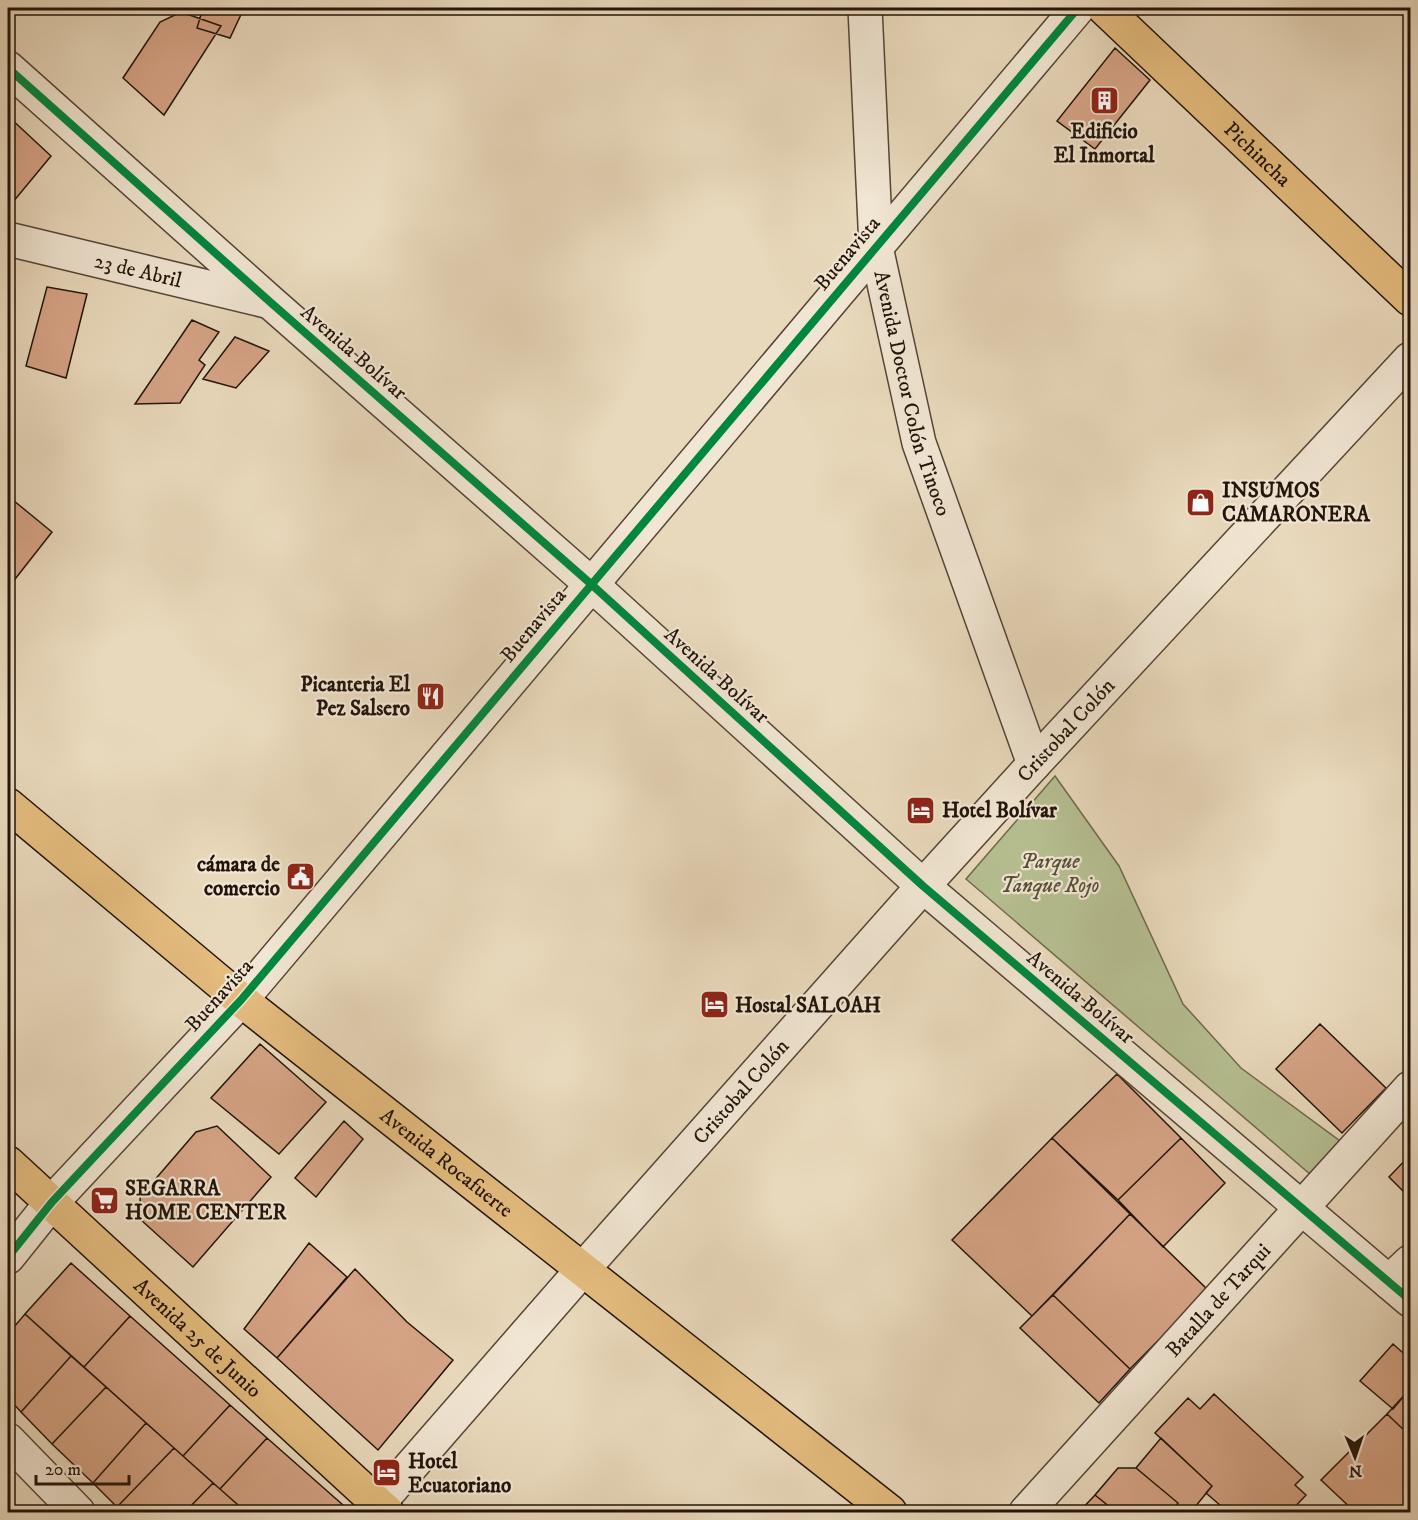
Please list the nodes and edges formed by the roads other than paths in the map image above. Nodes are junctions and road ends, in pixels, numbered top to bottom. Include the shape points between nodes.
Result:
1 (865, 8) edge
2 (1078, 8) edge
3 (1104, 8) edge
4 (8, 68) edge
5 (8, 239) edge
6 (876, 247) junction
7 (1410, 299) edge
8 (268, 301) junction
9 (1410, 359) edge
10 (591, 585) junction
11 (1034, 764) junction
12 (8, 805) edge
13 (923, 886) junction
14 (241, 1000) junction
15 (1410, 1088) edge
16 (8, 1162) edge
17 (52, 1202) junction
18 (1303, 1208) junction
19 (8, 1257) edge
20 (583, 1269) junction
21 (1403, 1282) edge
22 (8, 1440) edge
23 (378, 1510) edge
24 (78, 1512) edge
25 (890, 1512) edge
26 (1026, 1512) edge

1 - 6 street, Avenida Doctor Colón Tinoco
2 - 6 street, Buenavista
3 - 7 main road, Pichincha
4 - 8 street, Avenida Bolívar
5 - 8 street, 23 de Abril
6 - 10 street, Buenavista
6 - 11 street, Avenida Doctor Colón Tinoco via 919,443
8 - 10 street, Avenida Bolívar
9 - 11 street, Cristobal Colón
10 - 13 street, Avenida Bolívar
10 - 14 street, Buenavista
11 - 13 street, Cristobal Colón
12 - 14 main road, Avenida Rocafuerte
13 - 18 street, Avenida Bolívar
13 - 20 street, Cristobal Colón
14 - 17 street, Buenavista
14 - 20 main road, Avenida Rocafuerte
15 - 18 street, Batalla de Tarqui
16 - 17 main road, Avenida 25 de Junio
17 - 19 street, Buenavista
17 - 23 main road, Avenida 25 de Junio
18 - 21 street, Avenida Bolívar
18 - 26 street, Batalla de Tarqui
20 - 23 street, Cristobal Colón
20 - 25 main road, Avenida Rocafuerte
22 - 24 street

